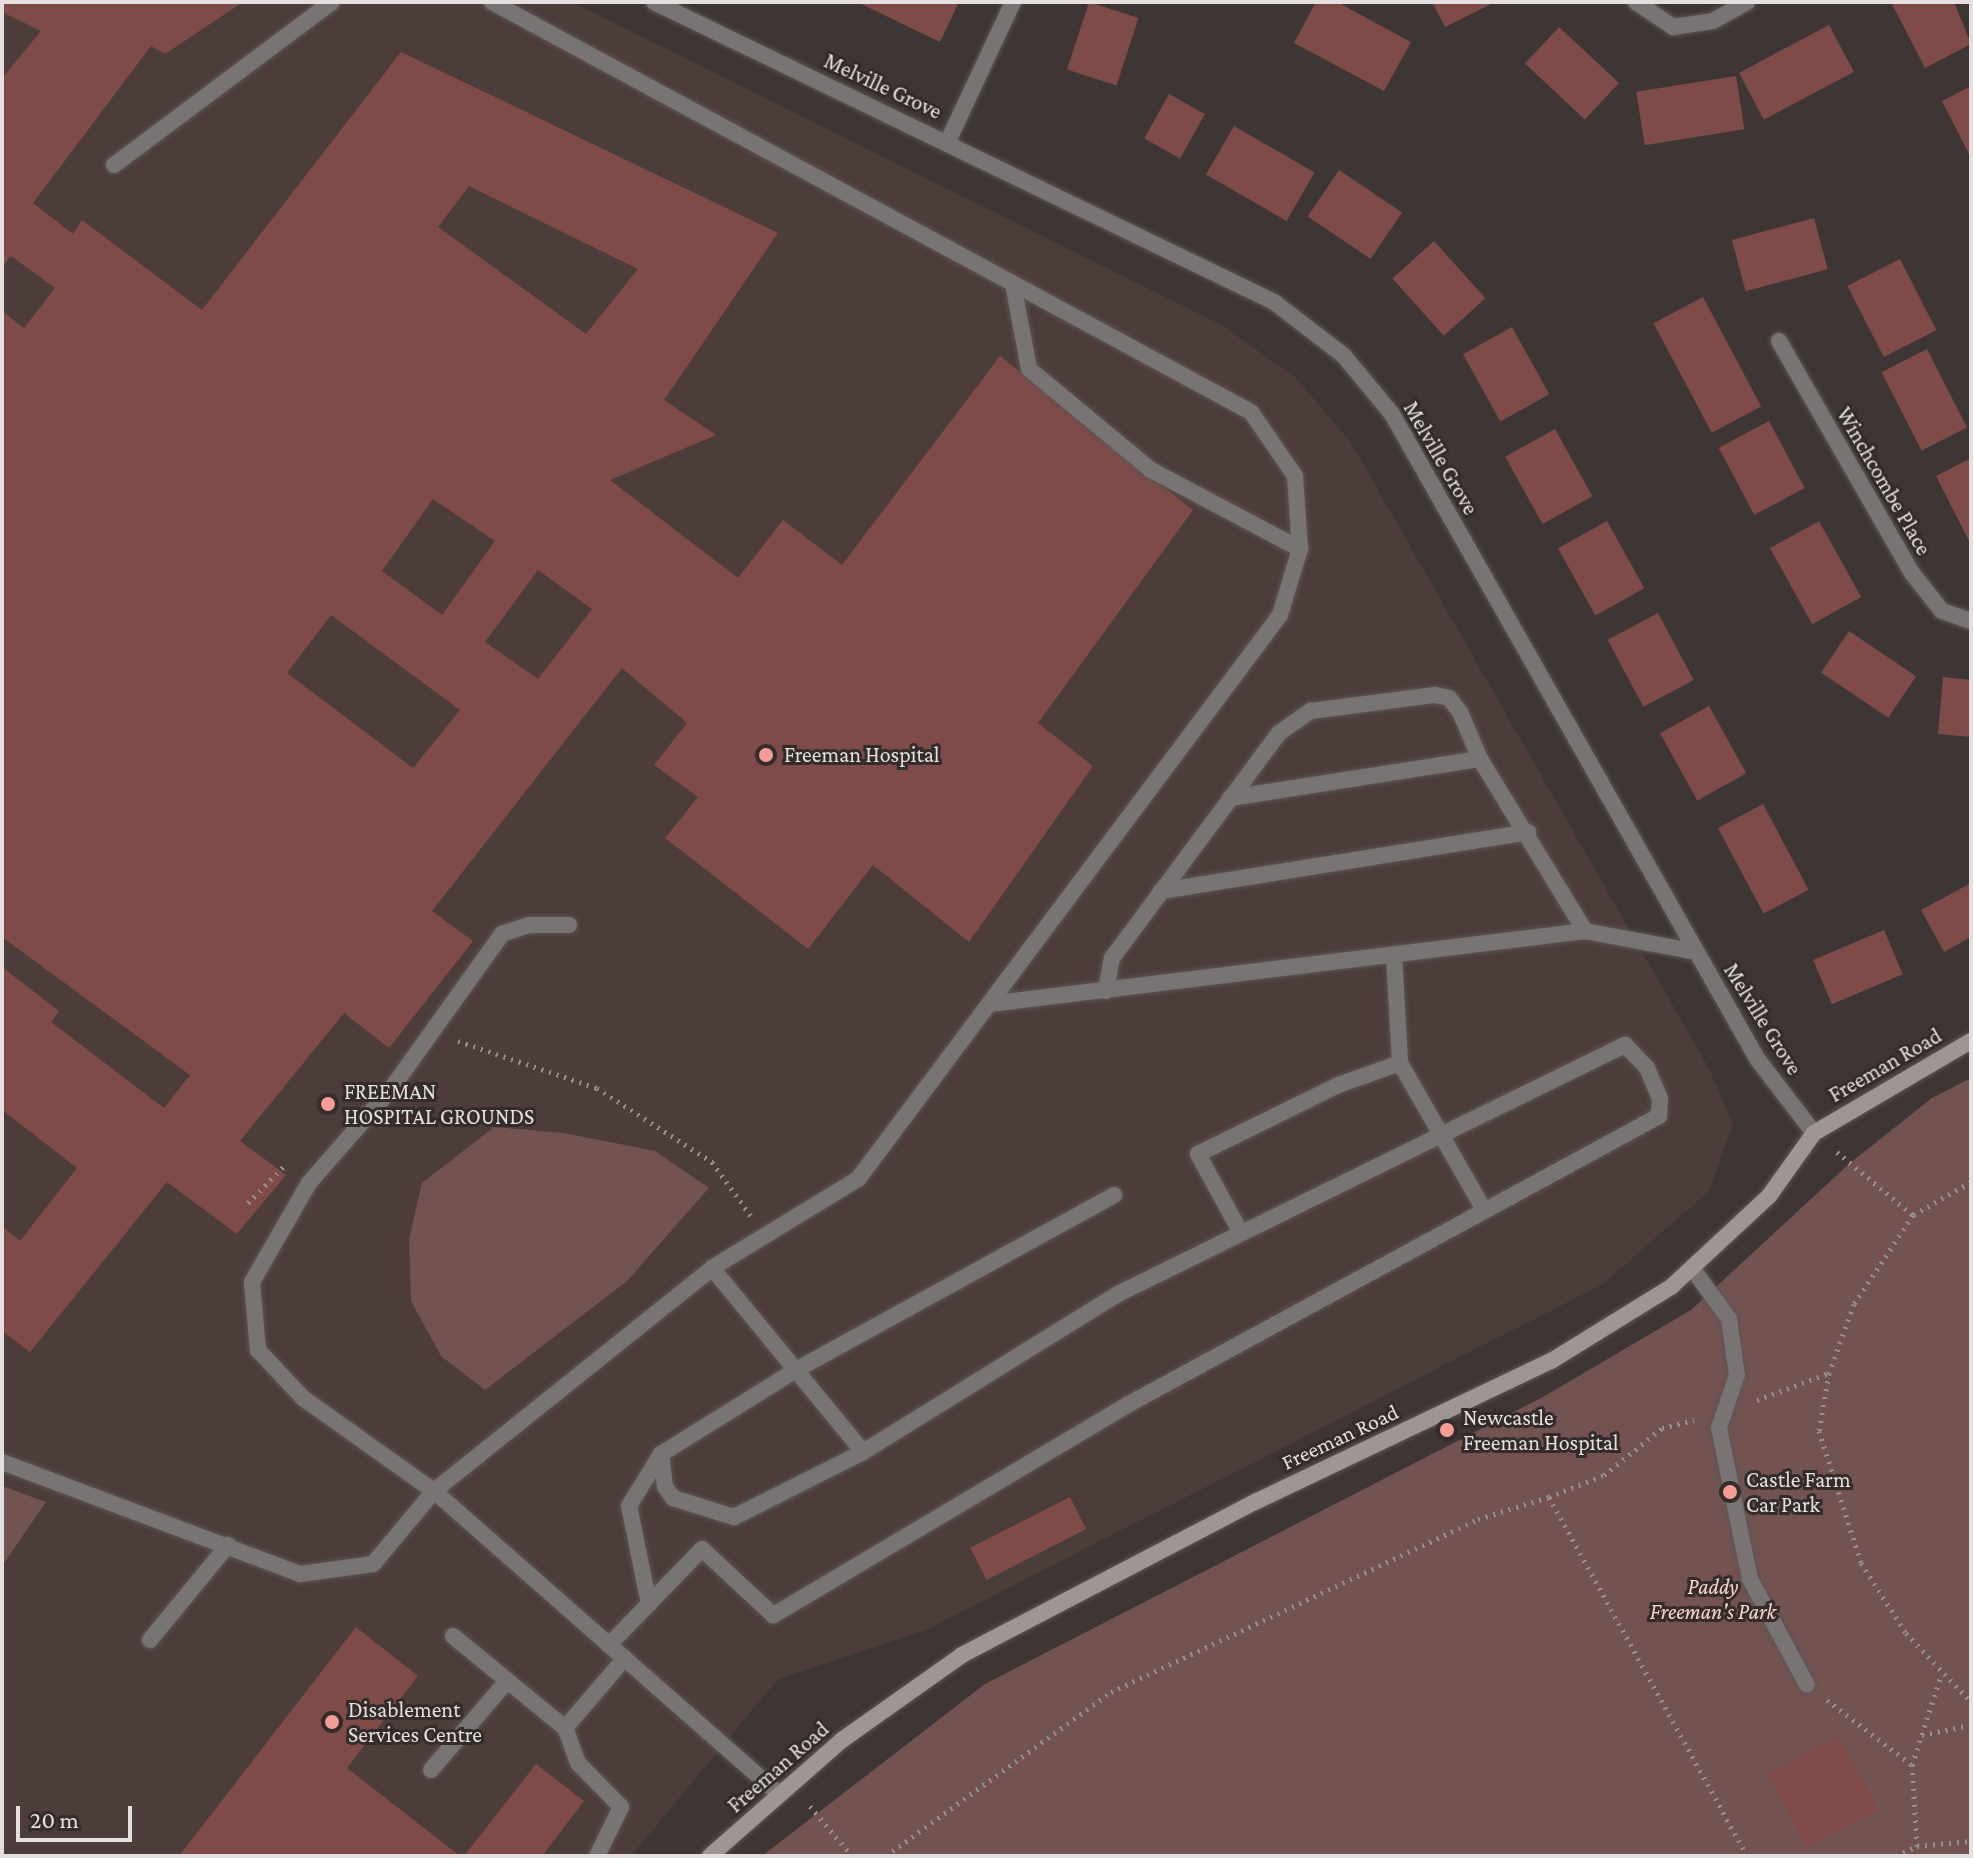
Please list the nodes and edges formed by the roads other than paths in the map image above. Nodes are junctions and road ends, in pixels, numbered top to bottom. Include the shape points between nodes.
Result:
1 (332, 2) edge
2 (492, 2) edge
3 (654, 2) edge
4 (1013, 2) edge
5 (1636, 2) edge
6 (1747, 2) edge
7 (948, 141) junction
8 (114, 165) dead end
9 (1013, 284) junction
10 (1779, 341) dead end
11 (1300, 549) junction
12 (1971, 621) edge
13 (1480, 759) junction
14 (1230, 798) junction
15 (1528, 832) junction
16 (1161, 891) junction
17 (569, 925) dead end
18 (1585, 931) junction
19 (1696, 952) junction
20 (1394, 955) junction
21 (1106, 991) junction
22 (989, 1004) junction
23 (1971, 1041) edge
24 (1400, 1063) junction
25 (1814, 1133) junction
26 (1443, 1134) junction
27 (1114, 1195) dead end
28 (1483, 1208) junction
29 (1241, 1233) junction
30 (712, 1268) junction
31 (1692, 1268) junction
32 (796, 1370) junction
33 (863, 1452) junction
34 (661, 1454) junction
35 (2, 1462) edge
36 (434, 1491) junction
37 (228, 1545) junction
38 (649, 1604) junction
39 (453, 1636) dead end
40 (150, 1640) dead end
41 (609, 1645) junction
42 (625, 1658) junction
43 (507, 1681) junction
44 (1807, 1685) road end
45 (565, 1728) junction
46 (431, 1770) dead end
47 (779, 1794) junction
48 (597, 1856) edge
49 (710, 1856) edge

1 - 8 street
2 - 9 street
3 - 7 street, Melville Grove
4 - 7 street
5 - 6 street via 1673,27 1713,21
7 - 19 street, Melville Grove via 1274,302 1344,356 1392,414
9 - 11 street via 1029,369 1151,470
9 - 11 street via 1251,412 1295,476
10 - 12 street, Winchcombe Place via 1912,573 1942,611
11 - 22 street via 1280,615
13 - 14 street
13 - 14 street via 1449,698 1311,711 1279,733
13 - 15 street
14 - 16 street
15 - 16 street
15 - 18 street
16 - 21 street via 1112,958
17 - 36 street via 529,925 502,934 434,1029 309,1183 252,1282 258,1350 303,1398
18 - 19 street
18 - 20 street
19 - 25 street, Melville Grove via 1758,1060
20 - 21 street
20 - 24 street
21 - 22 street
22 - 30 street via 858,1179
23 - 25 street, Freeman Road
24 - 26 street
24 - 29 street via 1338,1085 1198,1154
25 - 31 street, Freeman Road via 1769,1196
26 - 28 street
26 - 28 street via 1625,1045 1647,1068 1660,1098 1659,1116
26 - 29 street
27 - 32 street
28 - 38 street via 1129,1404 773,1615 702,1549
29 - 33 street via 1118,1294
30 - 32 street
30 - 36 street
31 - 44 street via 1729,1319 1737,1375 1719,1428 1750,1579
31 - 47 street, Freeman Road via 1551,1361 1257,1501 962,1655 842,1740
32 - 33 street
32 - 34 street
33 - 34 street via 734,1517 673,1498 665,1487
34 - 38 street via 629,1506
35 - 37 street
36 - 37 street via 373,1564 300,1574
36 - 41 street
37 - 40 street
38 - 41 street
39 - 43 street
41 - 42 street
42 - 45 street
42 - 47 street
43 - 45 street
43 - 46 street
45 - 48 street via 578,1763 621,1807
47 - 49 street, Freeman Road

